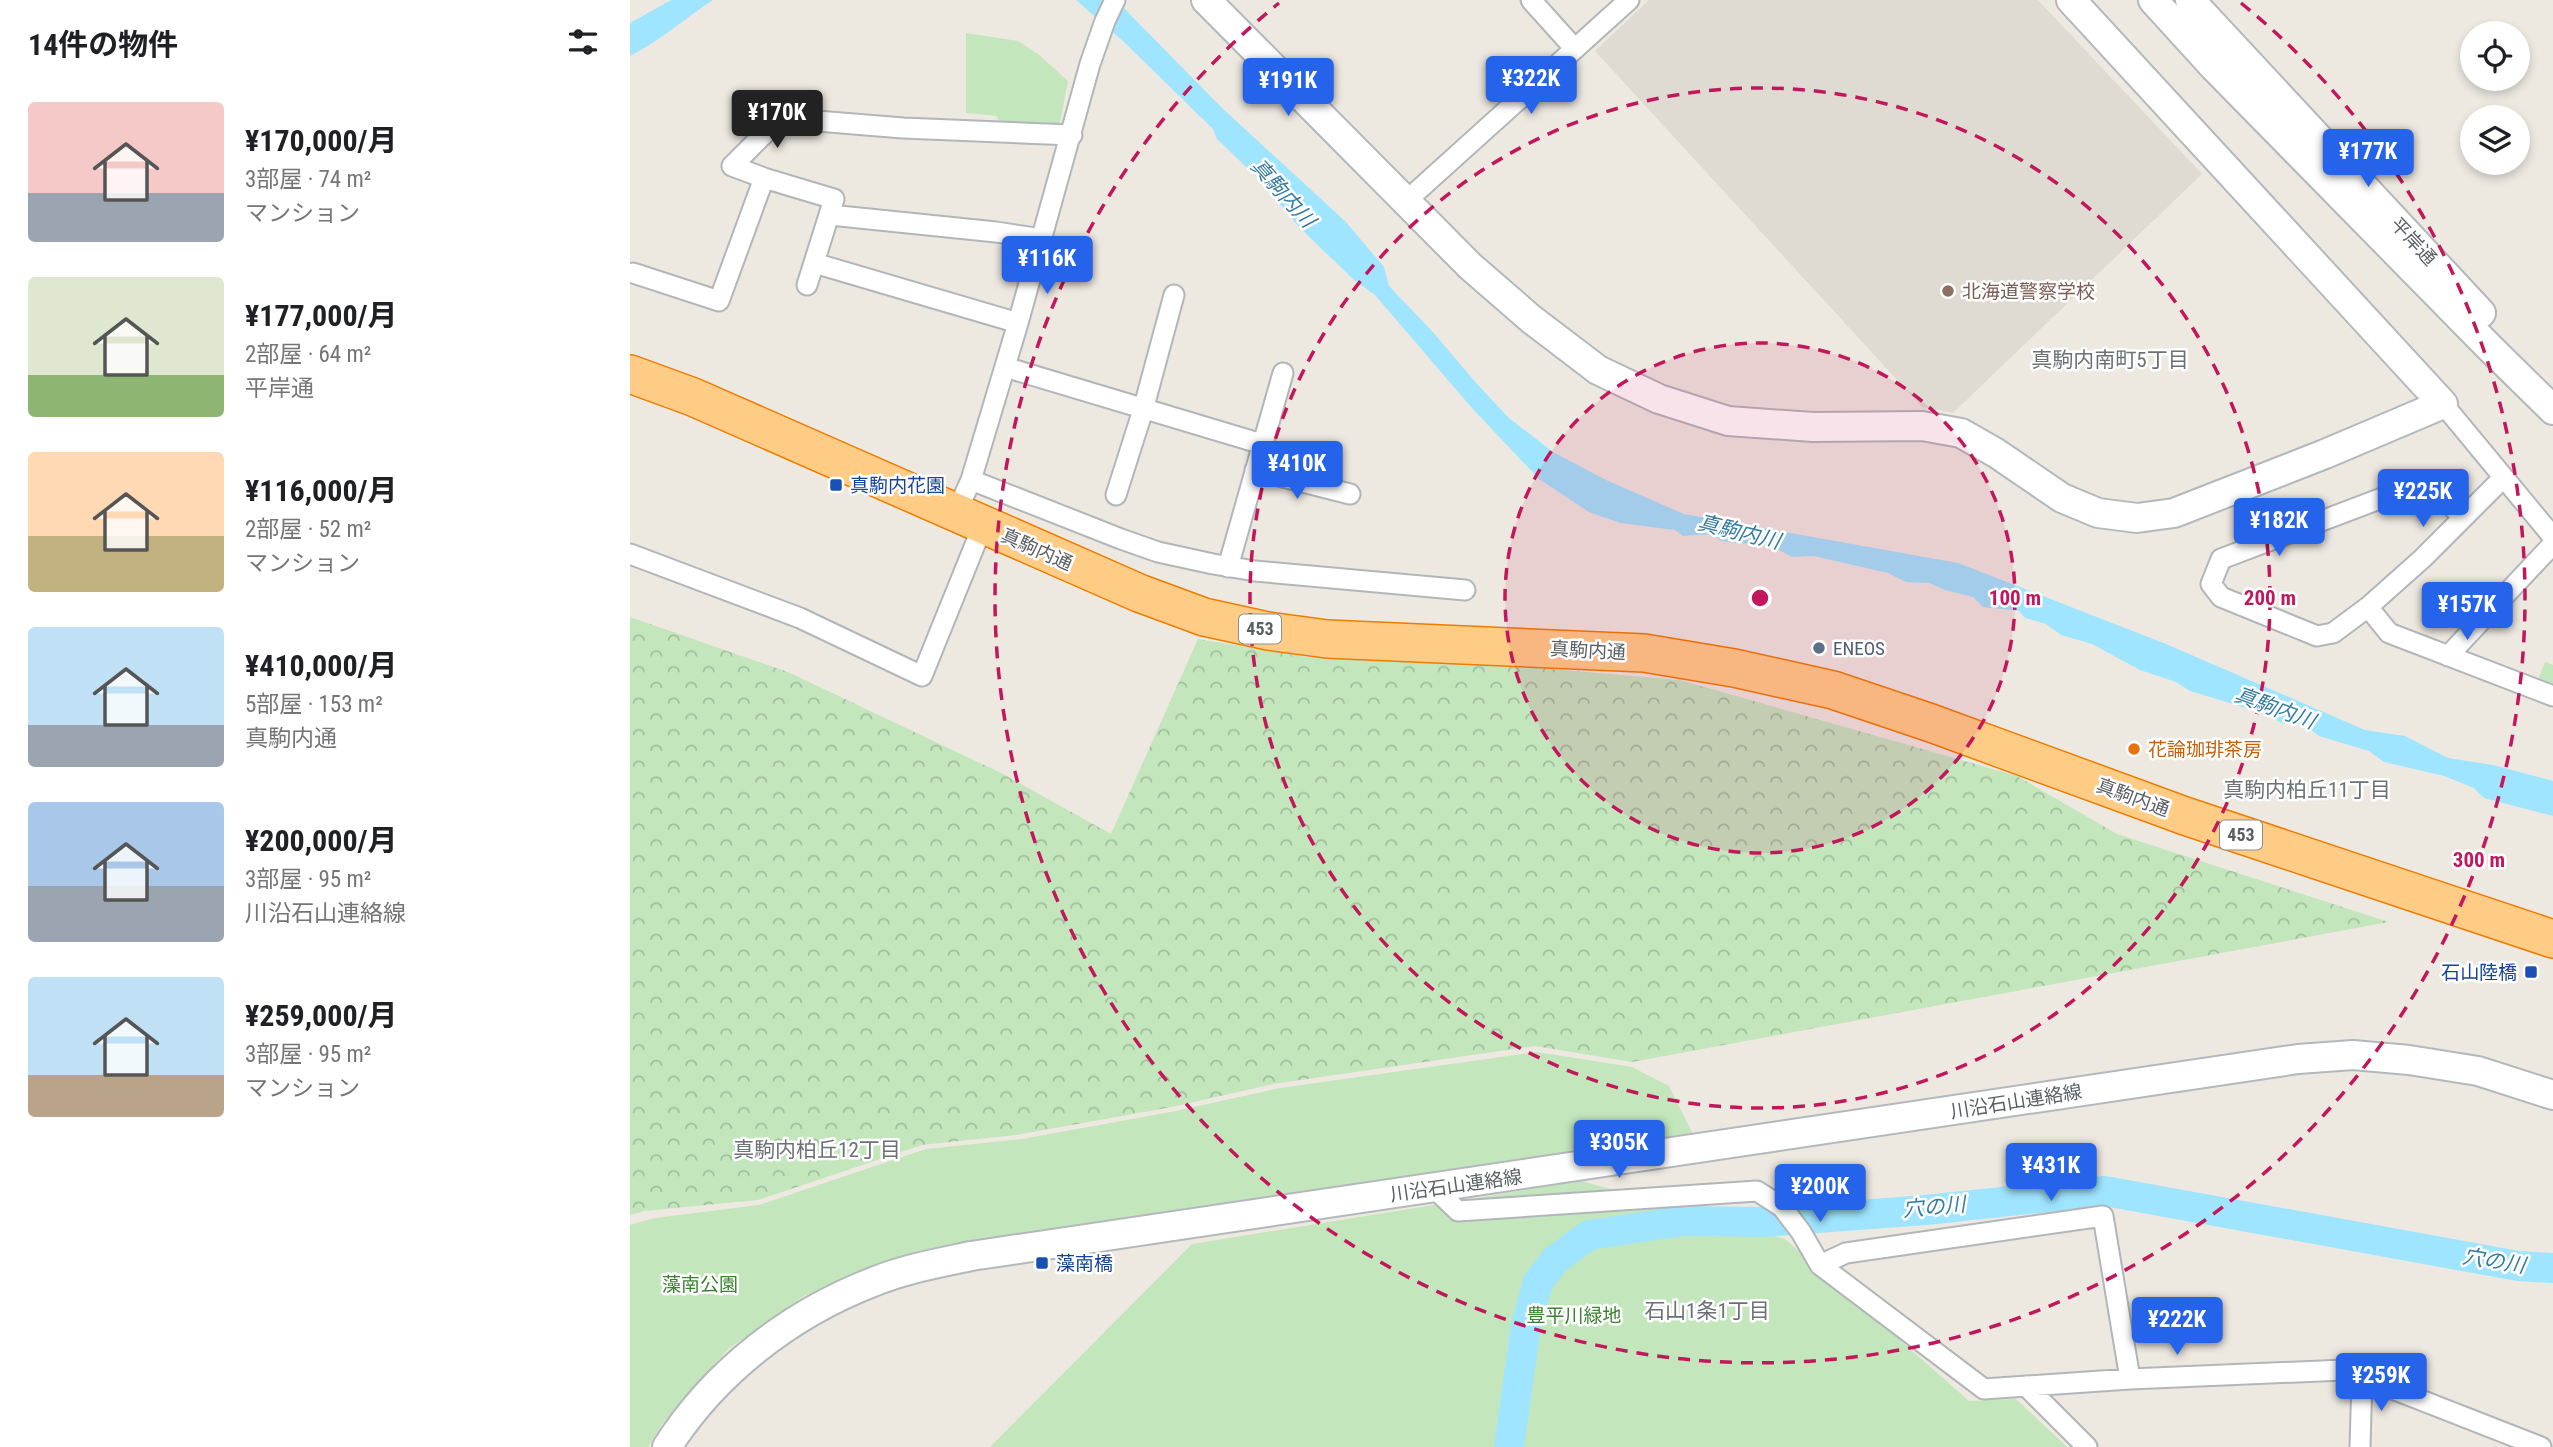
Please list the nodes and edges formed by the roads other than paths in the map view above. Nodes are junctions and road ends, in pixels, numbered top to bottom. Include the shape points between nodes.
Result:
1 (1115, 0) edge
2 (1206, 0) edge
3 (1531, 0) edge
4 (1629, 0) edge
5 (2071, 0) edge
6 (2153, 0) edge
7 (2190, 0) edge
8 (1575, 49) junction
9 (1072, 135) junction
10 (764, 178) junction
11 (1405, 202) junction
12 (830, 215) junction
13 (1042, 240) junction
14 (814, 263) junction
15 (633, 273) dead end
16 (807, 285) dead end
17 (1174, 295) dead end
18 (1018, 323) junction
19 (2488, 347) junction
20 (1005, 366) junction
21 (1283, 373) dead end
22 (630, 374) edge
23 (2553, 390) edge
24 (2444, 404) junction
25 (1143, 410) junction
26 (2553, 410) edge
27 (2553, 425) edge
28 (1262, 444) junction
29 (1255, 470) junction
30 (2503, 478) junction
31 (1350, 494) dead end
32 (1116, 495) dead end
33 (970, 506) junction
34 (2462, 517) junction
35 (2553, 537) edge
36 (2553, 544) edge
37 (630, 554) edge
38 (1228, 567) junction
39 (1465, 590) dead end
40 (2368, 607) junction
41 (2448, 656) junction
42 (2553, 696) edge
43 (1931, 723) junction
44 (2553, 916) edge
45 (2553, 939) edge
46 (2553, 965) edge
47 (2553, 1094) edge
48 (1434, 1188) junction
49 (1820, 1265) junction
50 (2362, 1378) junction
51 (2130, 1379) junction
52 (2026, 1386) junction
53 (667, 1447) edge
54 (2087, 1447) edge
55 (2360, 1447) edge
56 (2541, 1447) edge

1 - 9 street via 1090,64
2 - 11 street
3 - 8 street
4 - 8 street
5 - 24 street
6 - 19 street, 平岸通
7 - 23 street, 平岸通
8 - 11 street
9 - 10 street via 780,118 732,166
9 - 13 street
10 - 12 street via 834,199
10 - 15 street via 719,301
11 - 24 street via 1540,327 1598,370 1659,399 1728,421 1922,426 1961,433 2062,498 2098,513 2137,518 2174,513
12 - 13 street
12 - 14 street
13 - 18 street
14 - 16 street
14 - 18 street
17 - 25 street
18 - 20 street
19 - 26 street, 平岸通
19 - 27 street, 平岸通 via 2499,366
20 - 25 street
20 - 33 street
21 - 28 street
22 - 33 highway, 真駒内通 / 453
24 - 30 street
25 - 28 street
25 - 32 street
28 - 29 street
29 - 31 street
29 - 38 street
30 - 34 street
30 - 35 street
33 - 37 street via 922,677 800,618
33 - 38 street
33 - 43 highway, 真駒内通 / 453 via 1139,593 1204,617 1327,639 1644,653 1833,690
34 - 40 street
34 - 40 street via 2431,484 2419,484 2221,559 2211,583 2221,597 2316,636 2333,633
36 - 41 street
38 - 39 street
40 - 41 street via 2389,633
41 - 42 street
43 - 44 highway via 2038,742
43 - 45 highway, 真駒内通 / 453 via 2185,816
43 - 46 highway via 2127,818
47 - 48 street, 川沿石山連絡線 via 2478,1071 2409,1060 2353,1055 2298,1059
48 - 49 street via 1458,1211 1757,1191 1782,1207
48 - 53 street, 川沿石山連絡線 via 971,1256 874,1281 819,1308 757,1347 709,1394
49 - 51 street via 1846,1253 2103,1216
49 - 52 street via 1984,1389
50 - 51 street via 2344,1370
50 - 55 street
50 - 56 street
51 - 52 street
52 - 54 street

